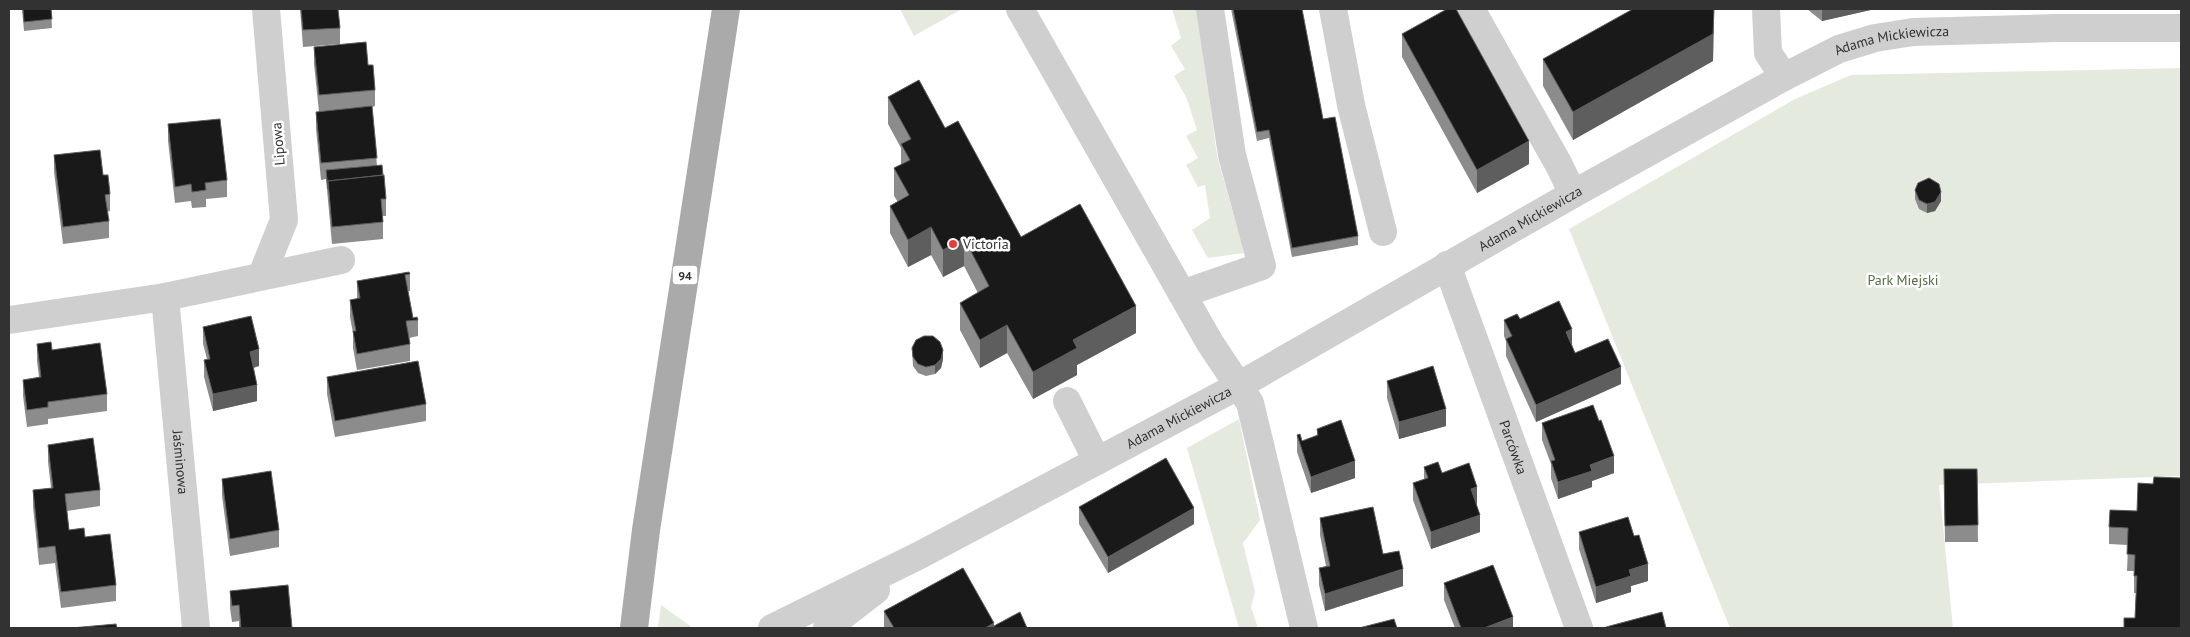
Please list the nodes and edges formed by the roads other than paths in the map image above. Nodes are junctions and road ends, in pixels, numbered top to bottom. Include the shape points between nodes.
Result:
1 (266, 9) edge
2 (726, 9) edge
3 (1020, 9) edge
4 (1210, 9) edge
5 (1333, 9) edge
6 (1470, 9) edge
7 (1766, 9) edge
8 (2181, 28) edge
9 (1784, 77) junction
10 (1573, 194) junction
11 (1383, 232) dead end
12 (341, 260) dead end
13 (1447, 265) junction
14 (262, 275) junction
15 (1182, 294) junction
16 (165, 297) junction
17 (9, 320) edge
18 (1238, 386) junction
19 (1067, 401) dead end
20 (1097, 461) junction
21 (920, 555) junction
22 (196, 628) edge
23 (634, 628) edge
24 (772, 628) edge
25 (827, 628) edge
26 (1304, 628) edge
27 (1579, 628) edge

1 - 14 street, Lipowa via 284,220
2 - 23 main road, 94 via 646,530
3 - 15 street
4 - 15 street via 1232,155 1262,266
5 - 11 street via 1351,105
6 - 10 street
7 - 9 street via 1768,52
8 - 9 street, Adama Mickiewicza via 1913,32 1875,38 1839,49
9 - 10 street, Adama Mickiewicza
10 - 13 street, Adama Mickiewicza
12 - 14 street
13 - 18 street, Adama Mickiewicza
13 - 27 street, Parcówka
14 - 16 street
15 - 18 street
16 - 17 street
16 - 22 street, Jaśminowa
18 - 20 street, Adama Mickiewicza
18 - 26 street via 1250,403
19 - 20 street
20 - 21 street, Adama Mickiewicza
21 - 24 street, Adama Mickiewicza
21 - 25 street, Adama Mickiewicza

